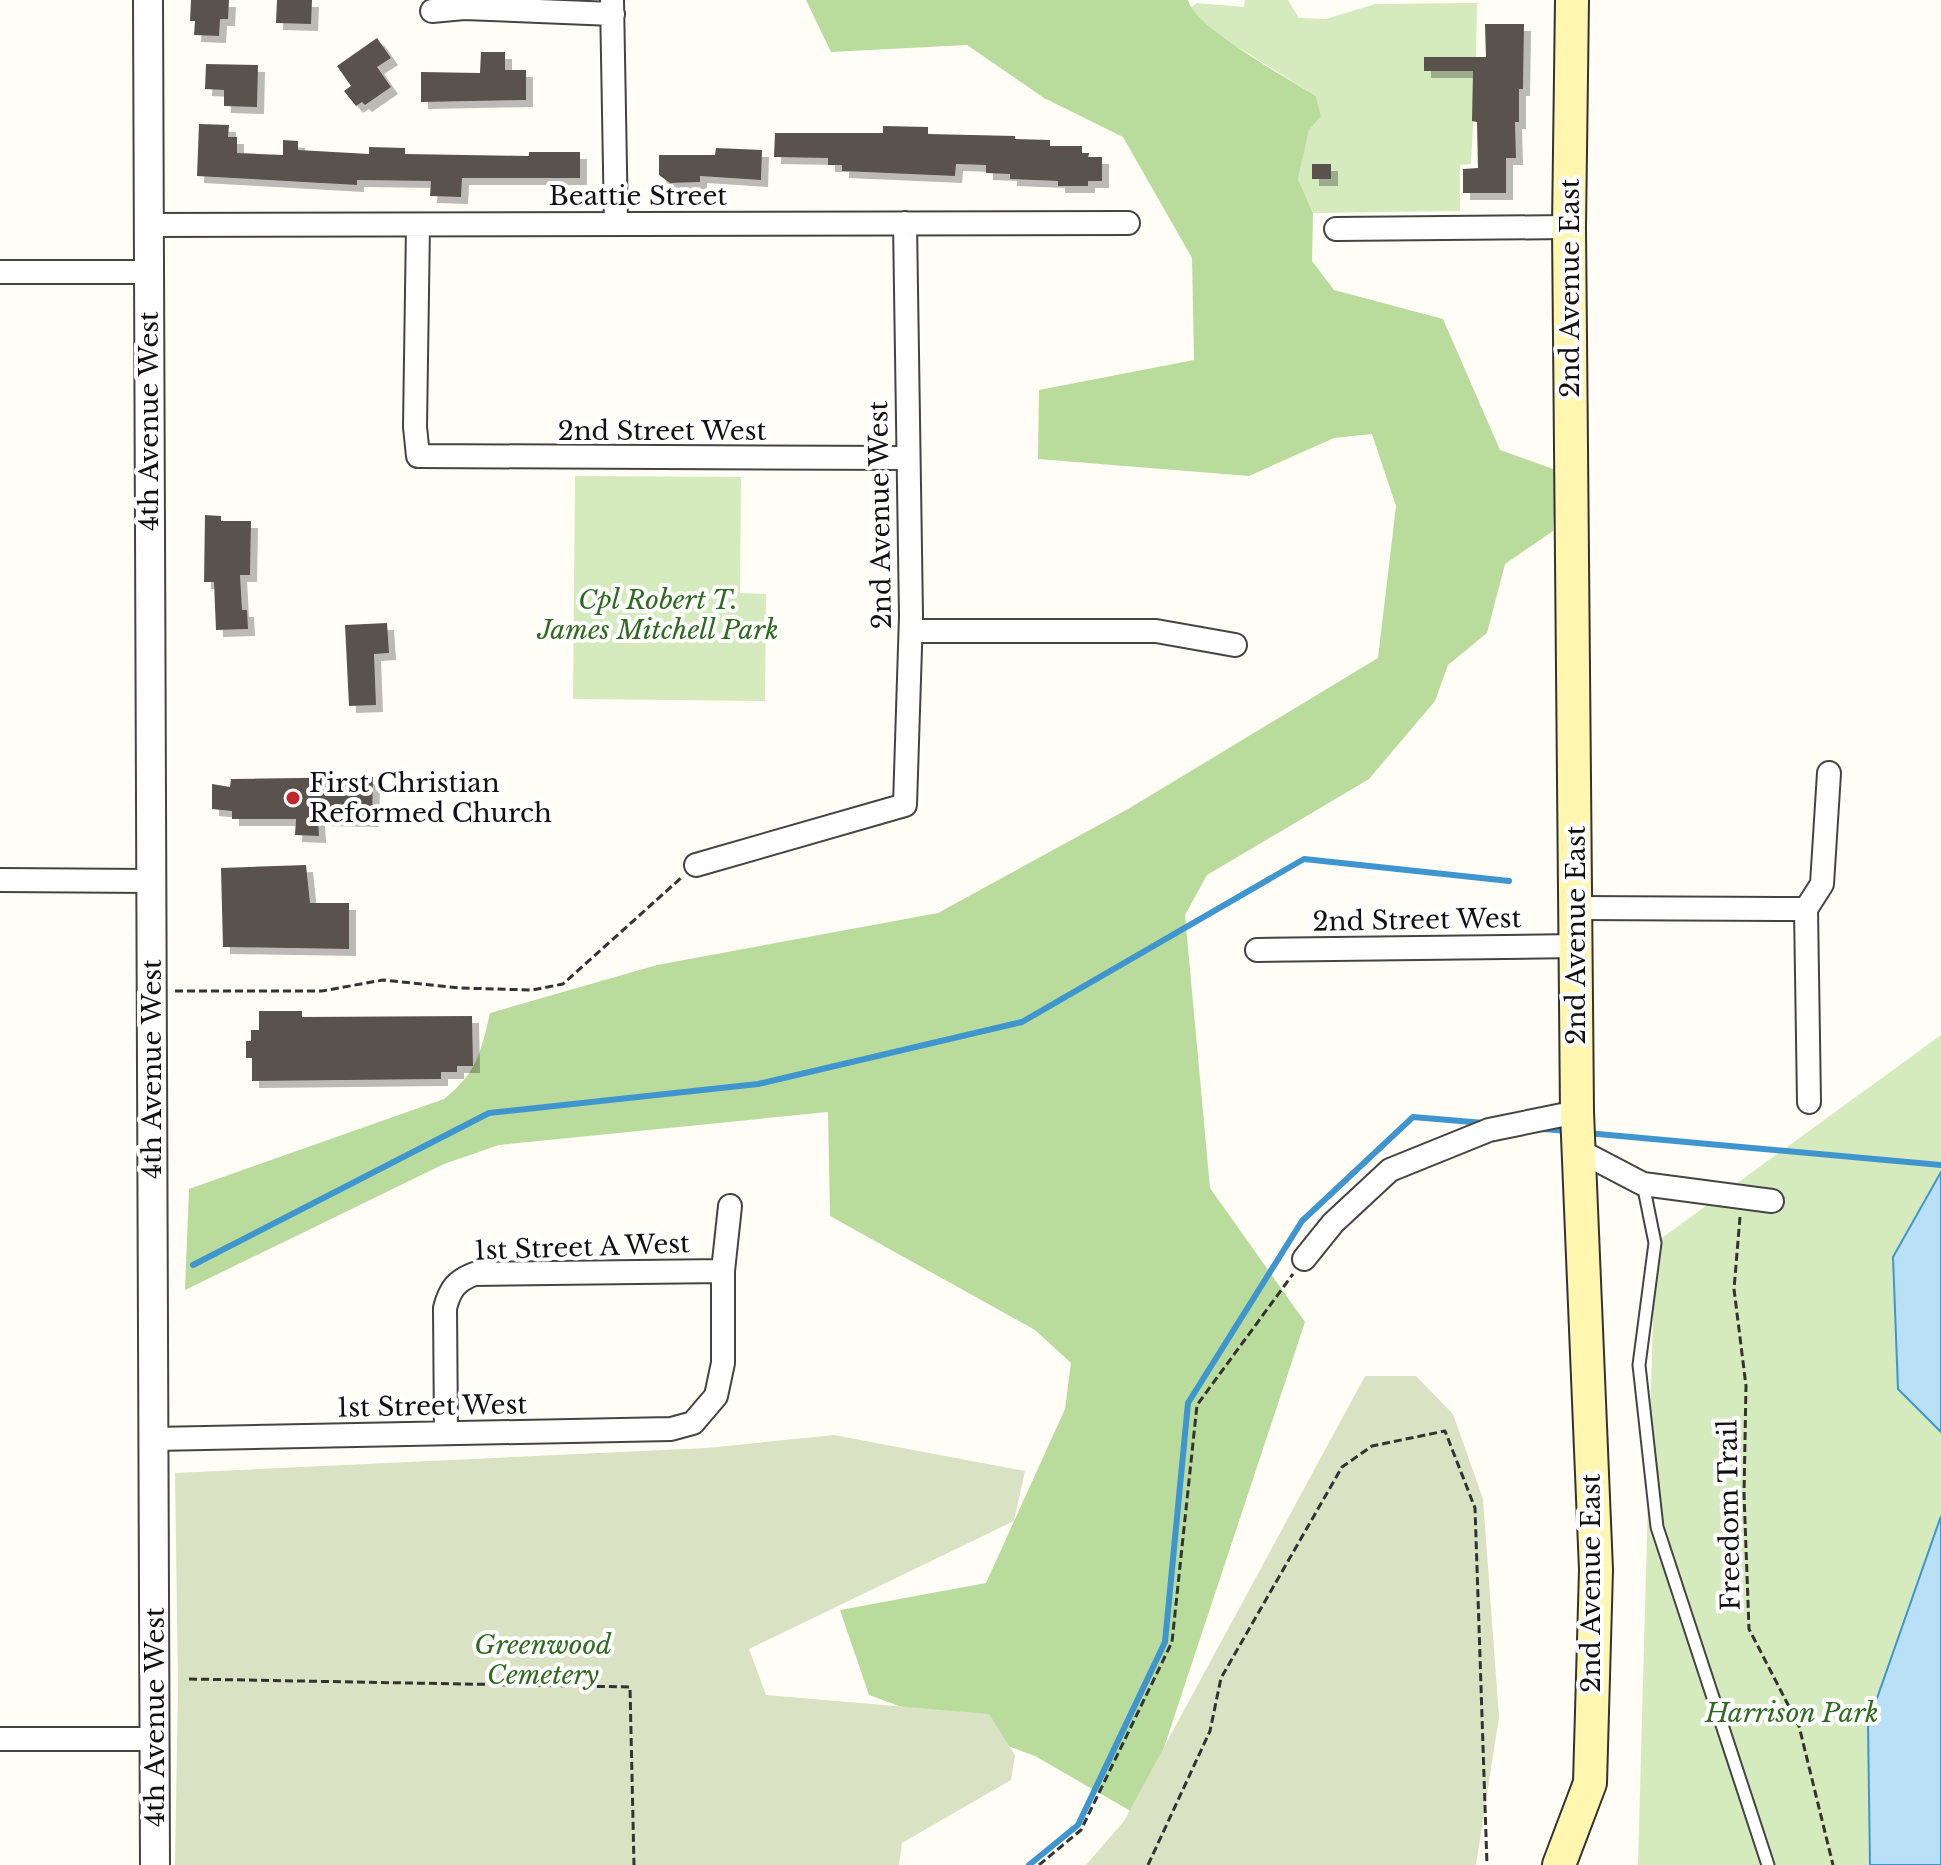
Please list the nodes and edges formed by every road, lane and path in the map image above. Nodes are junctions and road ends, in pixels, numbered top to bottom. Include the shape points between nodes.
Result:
1 (148, 0) edge
2 (1572, 0) edge
3 (613, 7) edge
4 (432, 11) dead end
5 (905, 223) junction
6 (1128, 223) dead end
7 (616, 224) junction
8 (148, 225) junction
9 (418, 225) junction
10 (1569, 227) junction
11 (1336, 229) dead end
12 (0, 272) edge
13 (148, 272) junction
14 (906, 458) junction
15 (911, 631) junction
16 (1235, 645) dead end
17 (1829, 773) dead end
18 (696, 865) joint
19 (0, 880) edge
20 (151, 881) junction
21 (1576, 908) junction
22 (1806, 909) junction
23 (1577, 946) junction
24 (1257, 950) dead end
25 (152, 991) junction
26 (1809, 1102) dead end
27 (1577, 1112) junction
28 (1578, 1150) junction
29 (1643, 1184) junction
30 (1742, 1197) junction
31 (1772, 1201) dead end
32 (730, 1206) dead end
33 (1304, 1259) joint
34 (723, 1271) junction
35 (446, 1433) junction
36 (154, 1439) junction
37 (189, 1679) dead end
38 (0, 1739) edge
39 (155, 1739) junction
40 (155, 1865) edge
41 (634, 1865) edge
42 (1039, 1865) edge
43 (1148, 1865) edge
44 (1487, 1865) edge
45 (1559, 1865) edge
46 (1768, 1865) edge
47 (1833, 1865) edge

1 - 8 street
2 - 10 main road, 2nd Avenue East
3 - 4 street
3 - 7 street
5 - 6 street, Beattie Street
5 - 7 street, Beattie Street
5 - 14 street, 2nd Avenue West
7 - 9 street, Beattie Street
8 - 9 street, Beattie Street
8 - 13 street, 4th Avenue West
9 - 14 street, 2nd Street West via 418,456
10 - 11 street
10 - 21 main road, 2nd Avenue East
12 - 13 street
13 - 20 street, 4th Avenue West
14 - 15 street, 2nd Avenue West
15 - 16 street via 1156,631
15 - 18 street, 2nd Avenue West via 905,805
17 - 22 street via 1822,884
18 - 25 path via 563,984 532,990 473,989 383,980 322,991
19 - 20 street
20 - 25 street, 4th Avenue West
21 - 22 street
21 - 23 main road, 2nd Avenue East
22 - 26 street
23 - 24 street, 2nd Street West
23 - 27 main road, 2nd Avenue East
25 - 36 street, 4th Avenue West
27 - 28 main road, 2nd Avenue East
27 - 33 street via 1489,1130 1390,1170 1333,1223
28 - 29 street
28 - 45 main road, 2nd Avenue East via 1596,1570 1590,1783
29 - 30 street
29 - 46 lane via 1655,1243 1639,1365 1657,1527
30 - 31 street
30 - 47 path, Freedom Trail via 1734,1289 1746,1386 1749,1629 1799,1726
32 - 34 street
33 - 42 path via 1197,1405 1172,1642 1081,1830
34 - 35 street, 1st Street West via 723,1363 716,1396 693,1423 671,1429
34 - 35 street, 1st Street A West via 474,1274 458,1280 445,1308
35 - 36 street, 1st Street West
36 - 39 street, 4th Avenue West
37 - 41 path via 630,1687
38 - 39 street
39 - 40 street, 4th Avenue West
43 - 44 path via 1210,1731 1221,1678 1342,1467 1372,1446 1445,1431 1475,1508

